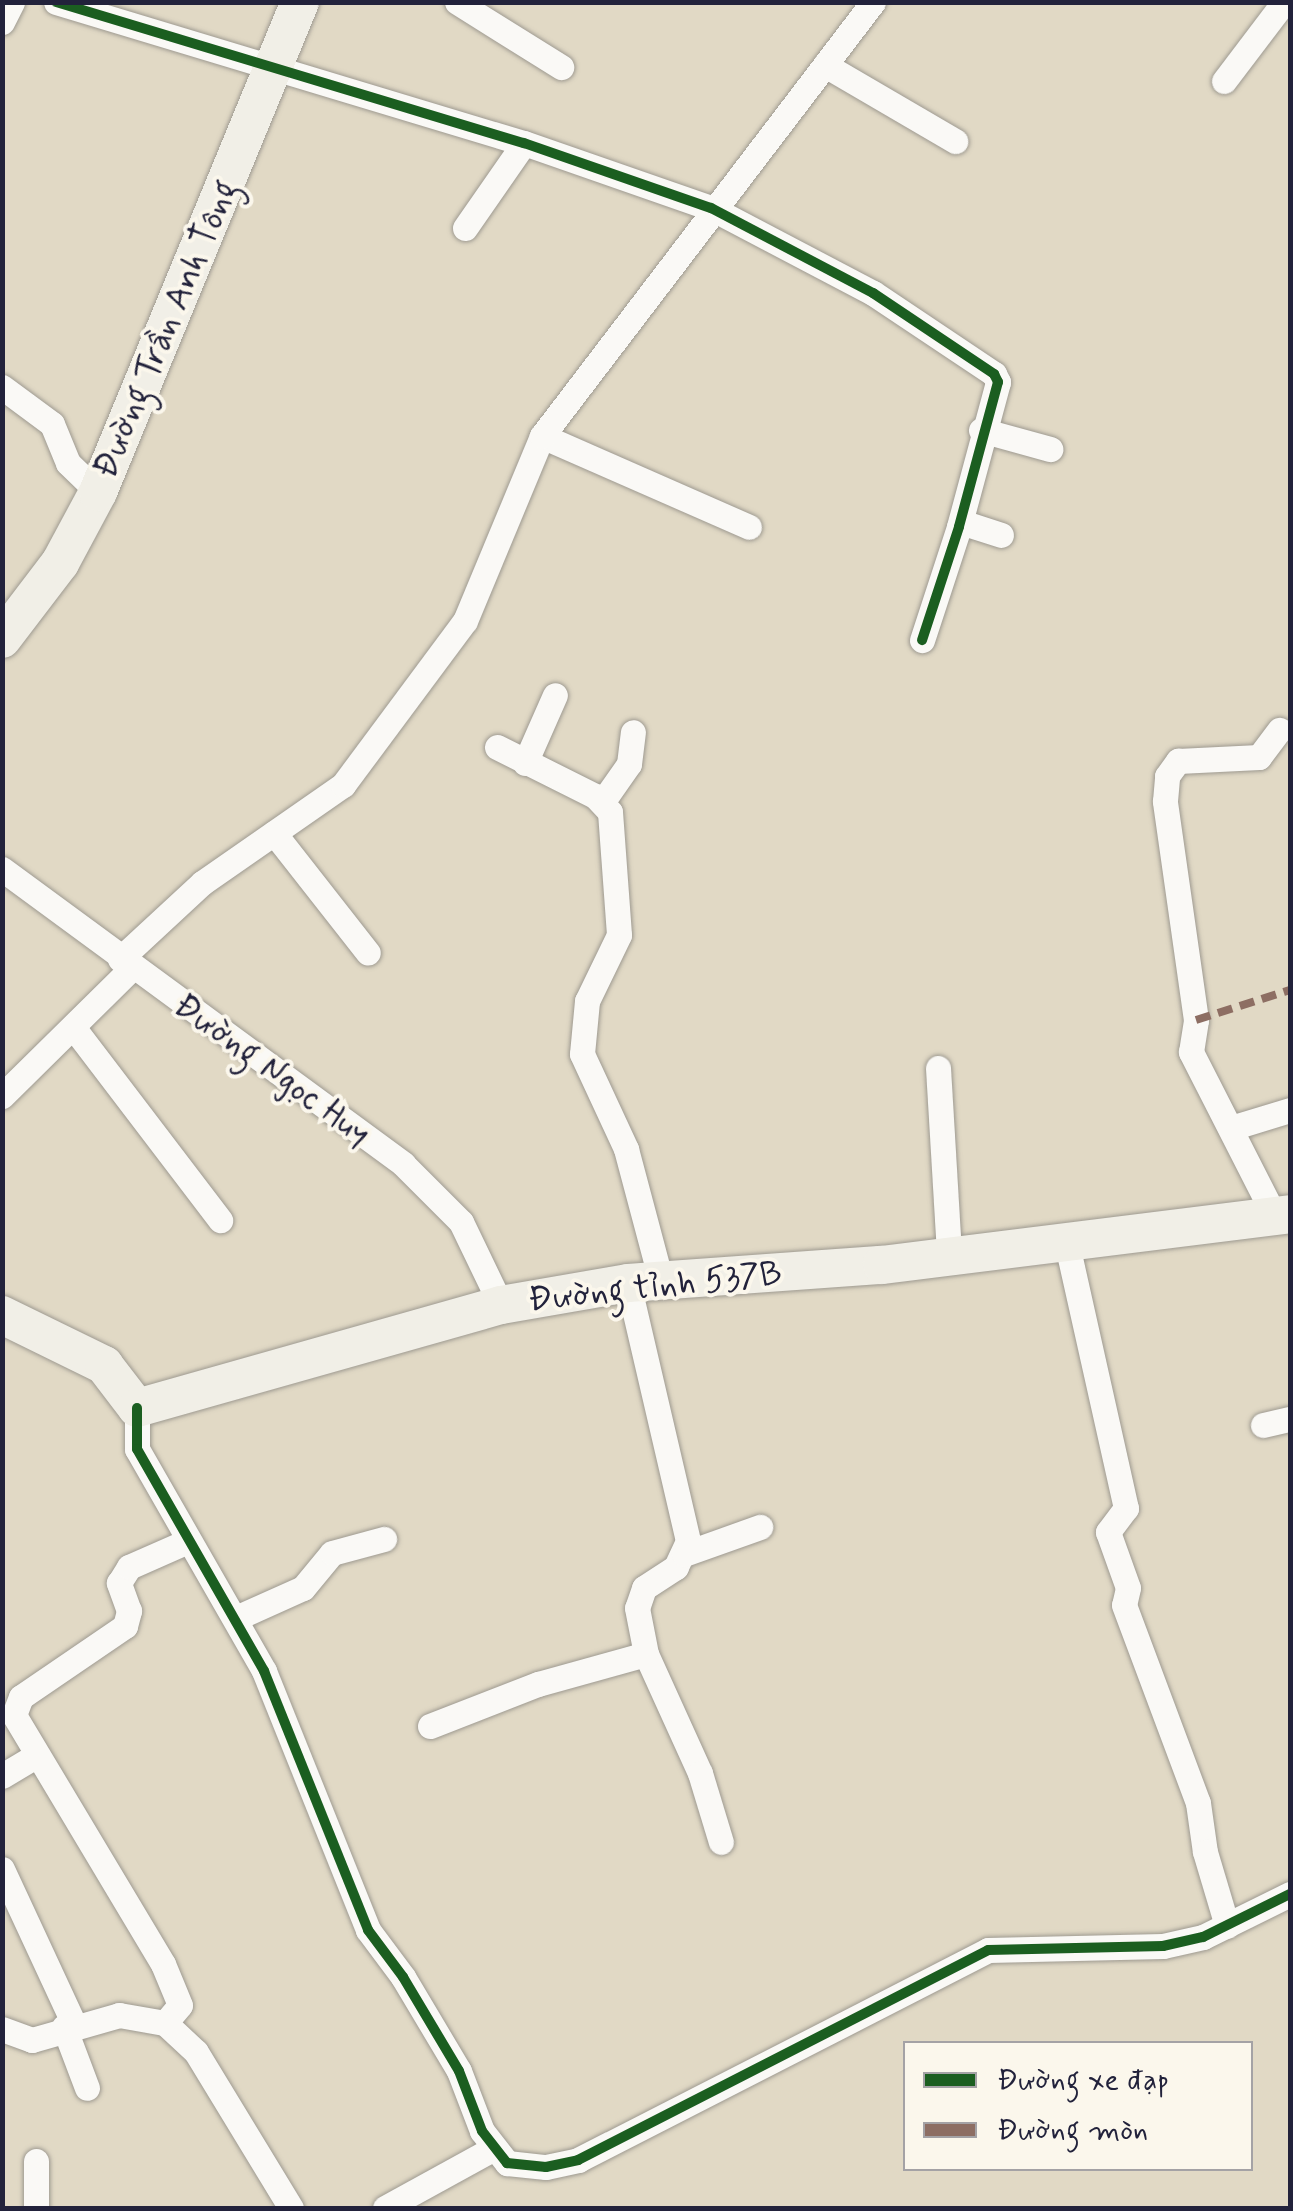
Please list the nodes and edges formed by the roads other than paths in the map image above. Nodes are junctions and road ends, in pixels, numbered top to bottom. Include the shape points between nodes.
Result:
1 (12, 2) edge
2 (56, 2) edge
3 (300, 2) edge
4 (873, 2) edge
5 (1284, 2) edge
6 (464, 4) edge
7 (2, 22) edge
8 (825, 65) junction
9 (275, 66) junction
10 (562, 67) dead end
11 (1224, 81) dead end
12 (524, 142) junction
13 (955, 142) dead end
14 (712, 208) junction
15 (466, 228) dead end
16 (2, 387) edge
17 (981, 430) junction
18 (542, 436) junction
19 (1050, 449) dead end
20 (98, 492) junction
21 (960, 522) junction
22 (750, 527) dead end
23 (1001, 536) dead end
24 (2, 639) edge
25 (922, 640) dead end
26 (555, 695) dead end
27 (1279, 730) dead end
28 (632, 732) dead end
29 (496, 747) dead end
30 (526, 763) junction
31 (603, 801) junction
32 (274, 833) junction
33 (2, 869) edge
34 (368, 953) dead end
35 (126, 964) junction
36 (73, 1027) junction
37 (938, 1068) dead end
38 (2, 1096) edge
39 (1290, 1110) edge
40 (1231, 1128) junction
41 (1282, 1214) edge
42 (220, 1220) dead end
43 (1066, 1240) junction
44 (948, 1254) junction
45 (644, 1282) junction
46 (501, 1305) junction
47 (2, 1315) edge
48 (137, 1408) junction
49 (1290, 1420) edge
50 (1263, 1425) dead end
51 (760, 1527) dead end
52 (384, 1539) dead end
53 (188, 1541) junction
54 (684, 1554) junction
55 (236, 1618) junction
56 (646, 1654) junction
57 (430, 1726) dead end
58 (35, 1756) junction
59 (2, 1776) edge
60 (721, 1842) dead end
61 (2, 1870) edge
62 (1290, 1894) edge
63 (1227, 1926) junction
64 (166, 2024) junction
65 (70, 2027) junction
66 (2, 2029) edge
67 (88, 2088) dead end
68 (494, 2148) junction
69 (36, 2161) dead end
70 (36, 2208) edge
71 (290, 2208) edge
72 (385, 2208) edge

1 - 7 street
2 - 9 street
3 - 9 main road, Đường Trần Anh Tông
4 - 8 street
5 - 11 street
6 - 10 street
8 - 13 street
8 - 14 street
9 - 12 street
9 - 20 main road, Đường Trần Anh Tông
12 - 14 street
12 - 15 street
14 - 17 street via 873,293 994,374 998,382
14 - 18 street
16 - 20 street via 52,424 68,463
17 - 19 street
17 - 21 street
18 - 22 street
18 - 32 street via 465,622 343,785
20 - 24 main road, Đường Trần Anh Tông via 60,564
21 - 23 street
21 - 25 street
26 - 30 street
27 - 40 street via 1259,756 1192,757 1167,776 1168,837 1196,1020 1190,1052
28 - 31 street via 629,764
29 - 30 street
30 - 31 street
31 - 45 street via 613,829 620,934 587,1000 582,1054 626,1149
32 - 34 street
32 - 35 street via 202,883
33 - 35 street, Đường Ngọc Huy
35 - 36 street
35 - 46 street, Đường Ngọc Huy via 402,1164 461,1222
36 - 38 street
36 - 42 street
37 - 44 street
39 - 40 street
40 - 41 street
41 - 43 main road, Đường tỉnh 537B
43 - 44 main road, Đường tỉnh 537B
43 - 63 street via 1126,1508 1108,1532 1128,1588 1124,1605 1198,1803
44 - 45 main road, Đường tỉnh 537B
45 - 46 main road, Đường tỉnh 537B
45 - 54 street
46 - 48 main road, Đường tỉnh 537B
47 - 48 main road via 104,1365
48 - 53 street via 137,1449
49 - 50 street
51 - 54 street
52 - 55 street via 332,1553 303,1588
53 - 55 street
53 - 58 street via 128,1567 120,1584 129,1612 120,1631 18,1700 14,1715
54 - 56 street via 637,1599
55 - 68 street via 264,1671 368,1930 458,2071
56 - 57 street via 538,1684
56 - 60 street via 700,1773
58 - 59 street
58 - 64 street via 163,1964 180,2005
61 - 65 street
62 - 63 street
63 - 68 street via 1162,1946 988,1950 578,2160 524,2167 498,2158
64 - 65 street via 119,2015
64 - 71 street via 196,2052
65 - 66 street via 32,2040
65 - 67 street
68 - 72 street
69 - 70 street

